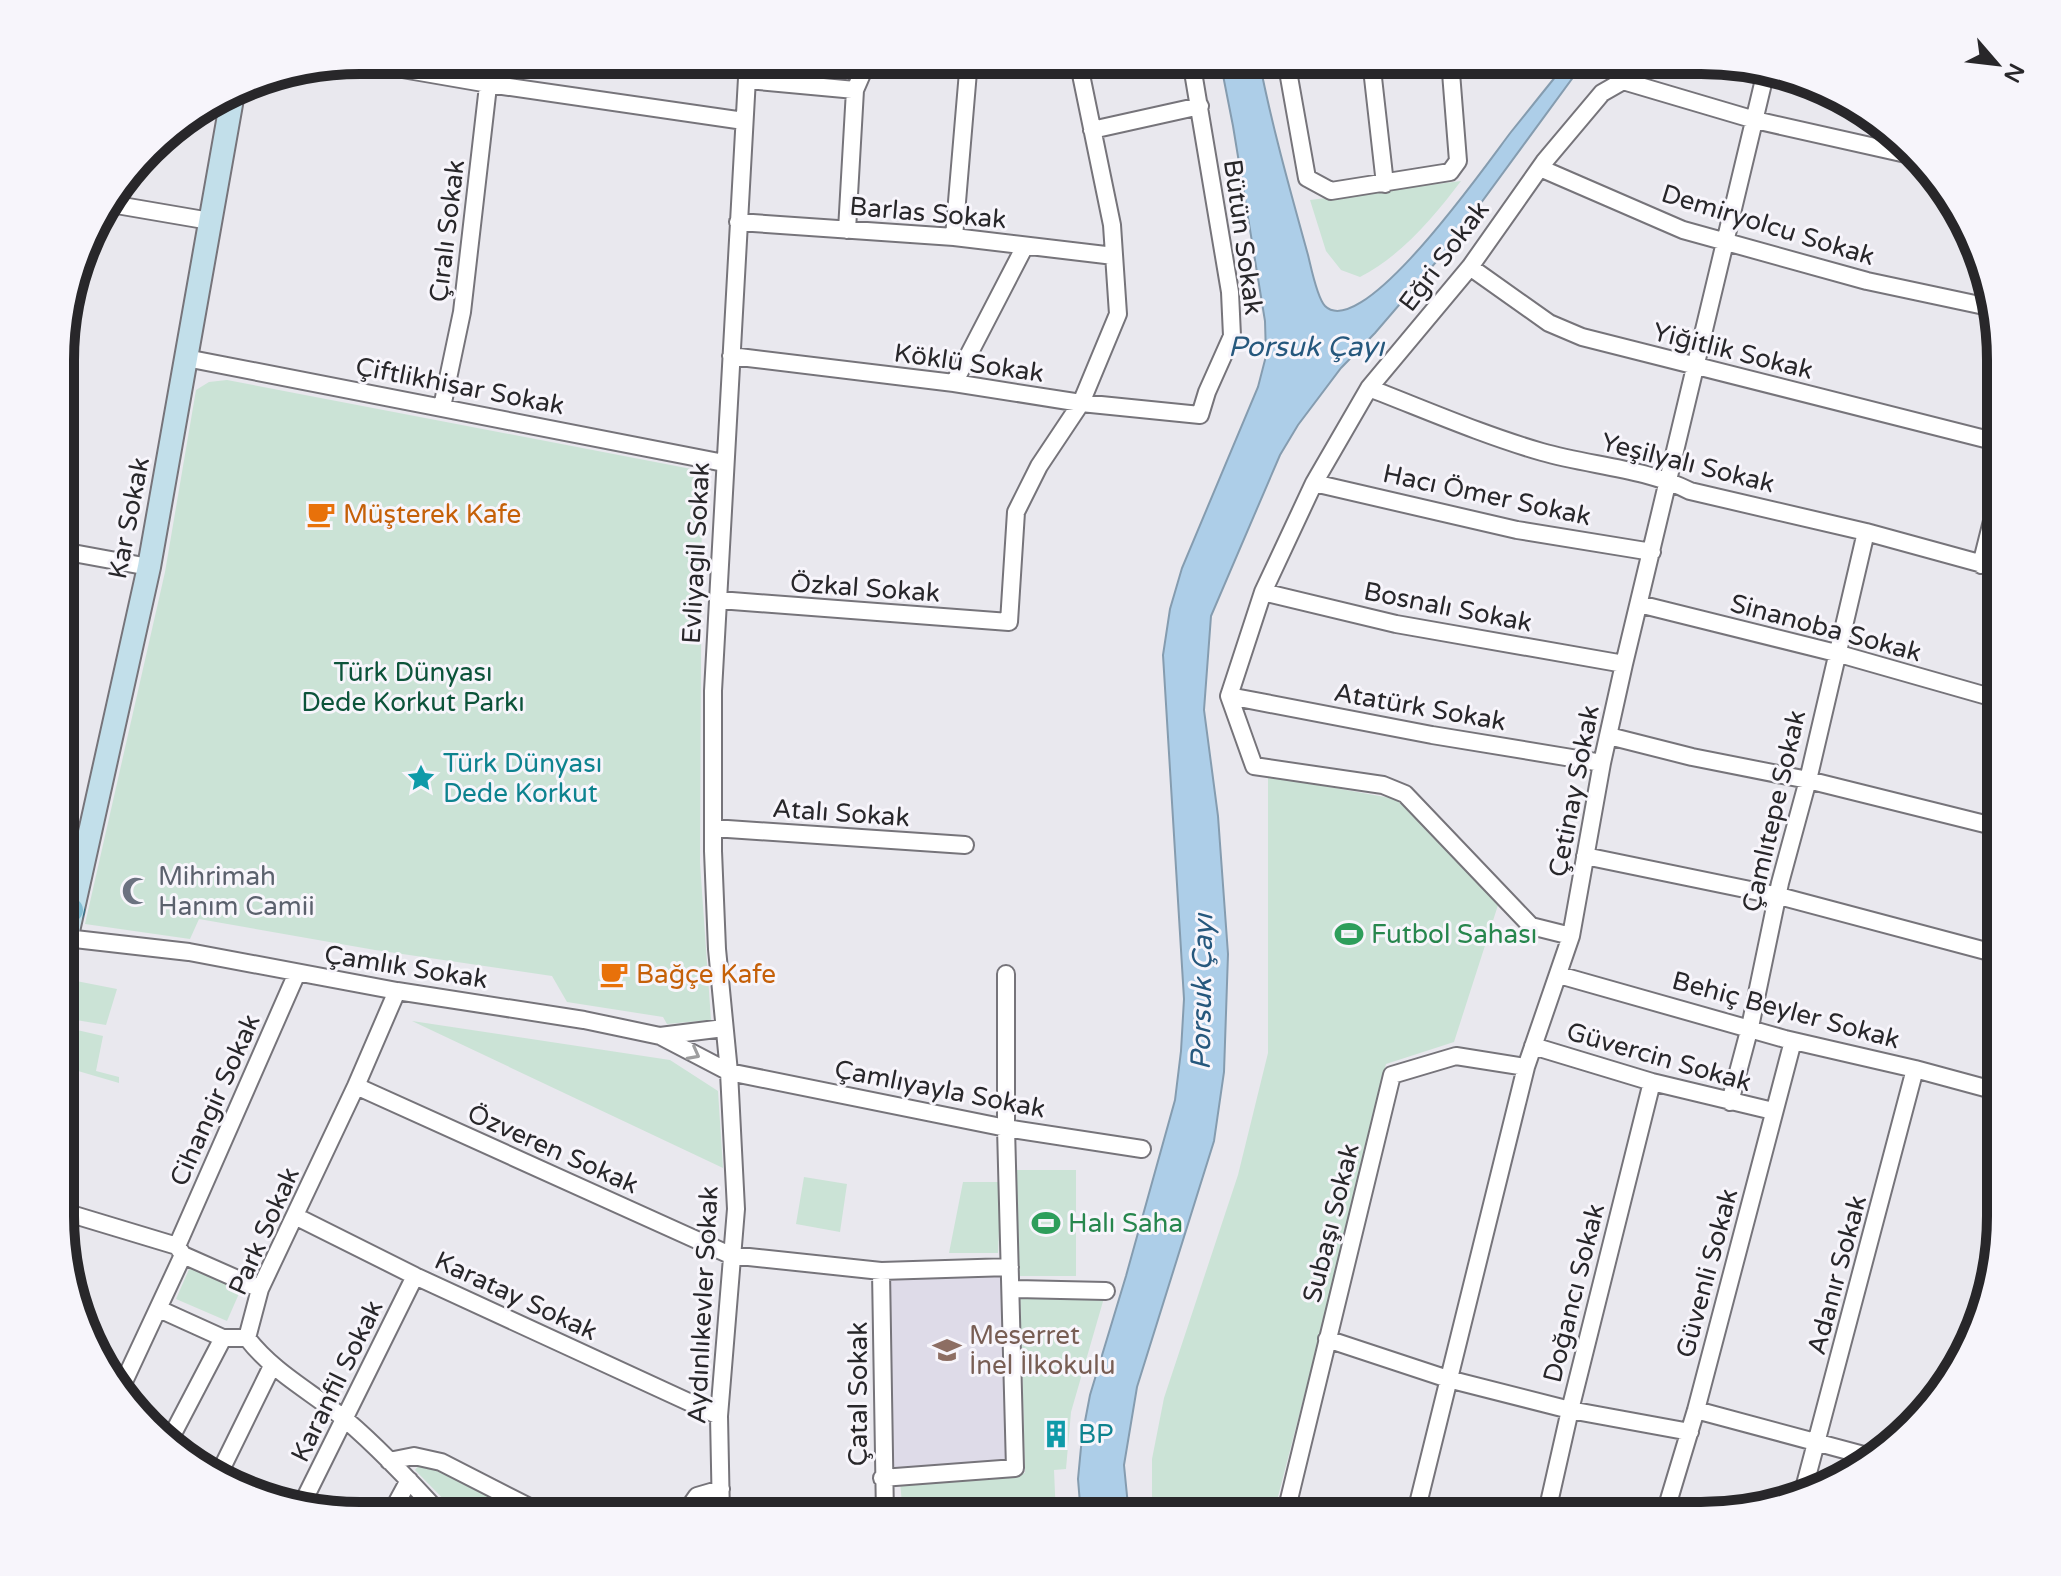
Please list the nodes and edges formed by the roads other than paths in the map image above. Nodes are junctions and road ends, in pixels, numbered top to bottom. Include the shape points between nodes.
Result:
1 (431, 74) edge
2 (490, 74) edge
3 (747, 74) edge
4 (862, 74) edge
5 (968, 74) edge
6 (1081, 74) edge
7 (1194, 74) edge
8 (1288, 74) edge
9 (1373, 74) edge
10 (1451, 74) edge
11 (1626, 74) edge
12 (747, 80) junction
13 (1623, 81) junction
14 (1764, 81) edge
15 (489, 84) junction
16 (855, 90) junction
17 (231, 104) edge
18 (1200, 106) junction
19 (1755, 120) junction
20 (744, 121) junction
21 (1092, 130) junction
22 (1897, 152) edge
23 (1540, 168) junction
24 (1385, 184) junction
25 (119, 205) edge
26 (210, 221) junction
27 (738, 222) junction
28 (847, 230) junction
29 (954, 237) junction
30 (1725, 241) junction
31 (1025, 246) junction
32 (1114, 256) junction
33 (1470, 267) junction
34 (1982, 306) edge
35 (731, 356) junction
36 (186, 358) junction
37 (1695, 365) junction
38 (954, 383) junction
39 (1369, 388) junction
40 (1081, 403) junction
41 (442, 407) junction
42 (1200, 415) joint
43 (1987, 439) edge
44 (724, 463) junction
45 (1668, 480) junction
46 (1314, 483) junction
47 (1866, 532) junction
48 (1987, 542) edge
49 (1652, 552) junction
50 (74, 553) edge
51 (1981, 565) junction
52 (1987, 566) edge
53 (149, 567) junction
54 (1263, 592) junction
55 (719, 600) junction
56 (1639, 604) junction
57 (1836, 653) junction
58 (1624, 664) junction
59 (1229, 696) junction
60 (1987, 696) edge
61 (1609, 736) junction
62 (1602, 763) junction
63 (1808, 780) junction
64 (1986, 824) edge
65 (713, 828) junction
66 (965, 845) dead end
67 (1585, 856) junction
68 (75, 862) edge
69 (1779, 896) junction
70 (75, 936) edge
71 (1571, 936) junction
72 (1986, 951) edge
73 (297, 973) junction
74 (1006, 974) dead end
75 (1559, 975) junction
76 (397, 991) junction
77 (1750, 1027) junction
78 (724, 1028) junction
79 (660, 1036) junction
80 (1793, 1041) junction
81 (1533, 1046) junction
82 (725, 1049) joint
83 (1526, 1067) junction
84 (1915, 1069) junction
85 (729, 1072) junction
86 (1652, 1082) junction
87 (356, 1086) junction
88 (1986, 1088) edge
89 (1730, 1102) junction
90 (1773, 1111) junction
91 (1006, 1128) junction
92 (1142, 1149) dead end
93 (75, 1216) edge
94 (295, 1216) junction
95 (180, 1250) junction
96 (730, 1255) junction
97 (1010, 1267) junction
98 (881, 1271) junction
99 (415, 1276) junction
100 (260, 1289) junction
101 (1012, 1289) junction
102 (1106, 1291) dead end
103 (159, 1309) junction
104 (223, 1338) junction
105 (247, 1338) junction
106 (1327, 1339) junction
107 (272, 1366) junction
108 (125, 1379) edge
109 (1448, 1379) junction
110 (1570, 1410) junction
111 (1696, 1410) junction
112 (719, 1416) junction
113 (345, 1420) junction
114 (1690, 1432) junction
115 (173, 1433) edge
116 (1818, 1443) junction
117 (1860, 1454) edge
118 (389, 1461) junction
119 (222, 1467) edge
120 (882, 1478) junction
121 (409, 1480) junction
122 (1806, 1482) edge
123 (721, 1489) junction
124 (305, 1497) edge
125 (397, 1502) edge
126 (429, 1502) edge
127 (519, 1502) edge
128 (693, 1502) edge
129 (721, 1502) edge
130 (884, 1502) edge
131 (1288, 1502) edge
132 (1418, 1502) edge
133 (1549, 1502) edge
134 (1668, 1502) edge

1 - 15 street
2 - 15 street, Çıralı Sokak
3 - 12 street, Evliyagil Sokak
4 - 16 street
5 - 29 street
6 - 21 street
7 - 18 street, Bütün Sokak
8 - 24 street via 1307,178 1331,191
9 - 24 street
10 - 24 street via 1458,161 1450,172
11 - 13 street
12 - 16 street
12 - 20 street, Evliyagil Sokak
13 - 19 street
13 - 23 street, Eğri Sokak via 1602,93
14 - 19 street, Çetinay Sokak
15 - 20 street
15 - 41 street, Çıralı Sokak via 462,312
16 - 28 street
17 - 26 street, Kar Sokak
18 - 21 street
18 - 42 street, Bütün Sokak via 1230,292 1232,336
19 - 22 street
19 - 30 street, Çetinay Sokak
20 - 27 street, Evliyagil Sokak
21 - 32 street
23 - 30 street, Demiryolcu Sokak via 1683,230
23 - 33 street, Eğri Sokak
25 - 26 street
26 - 36 street, Kar Sokak
27 - 28 street, Barlas Sokak
27 - 35 street, Evliyagil Sokak
28 - 29 street, Barlas Sokak
29 - 31 street, Barlas Sokak
30 - 34 street, Demiryolcu Sokak via 1867,281
30 - 37 street, Çetinay Sokak
31 - 32 street, Barlas Sokak
31 - 38 street
32 - 40 street via 1118,314
33 - 37 street, Yiğitlik Sokak via 1560,328
33 - 39 street, Eğri Sokak
35 - 38 street, Köklü Sokak
35 - 44 street, Evliyagil Sokak
36 - 41 street, Çiftlikhisar Sokak
36 - 53 street, Kar Sokak
37 - 43 street, Yiğitlik Sokak
37 - 45 street, Çetinay Sokak
38 - 40 street, Köklü Sokak
39 - 45 street, Yeşilyalı Sokak via 1529,448
39 - 46 street, Eğri Sokak
40 - 42 street, Köklü Sokak
40 - 55 street, Özkal Sokak via 1016,512 1009,622
41 - 44 street, Çiftlikhisar Sokak
44 - 55 street, Evliyagil Sokak
45 - 47 street, Yeşilyalı Sokak via 1690,491
45 - 49 street, Çetinay Sokak
46 - 49 street, Hacı Ömer Sokak via 1517,530
46 - 54 street, Eğri Sokak
47 - 51 street, Yeşilyalı Sokak
47 - 57 street, Çamlıtepe Sokak
48 - 51 street
49 - 56 street, Çetinay Sokak
50 - 53 street
51 - 52 street, Yeşilyalı Sokak
53 - 68 street, Kar Sokak
54 - 58 street, Bosnalı Sokak via 1396,624
54 - 59 street, Eğri Sokak
55 - 65 street, Evliyagil Sokak
56 - 57 street, Sinanoba Sokak
56 - 58 street, Çetinay Sokak
57 - 60 street, Sinanoba Sokak
57 - 63 street, Çamlıtepe Sokak
58 - 61 street, Çetinay Sokak
59 - 62 street, Atatürk Sokak
59 - 71 street via 1254,766 1383,785 1405,794 1531,926
61 - 62 street, Çetinay Sokak
61 - 63 street
62 - 67 street, Çetinay Sokak
63 - 64 street
63 - 69 street, Çamlıtepe Sokak
65 - 66 street, Atalı Sokak
65 - 78 street, Evliyagil Sokak
67 - 69 street
67 - 71 street, Çetinay Sokak
69 - 72 street
69 - 77 street, Çamlıtepe Sokak
70 - 73 street, Çamlık Sokak
71 - 75 street, Çetinay Sokak
73 - 76 street, Çamlık Sokak
73 - 95 street, Cihangir Sokak
74 - 91 street
75 - 77 street, Behiç Beyler Sokak
75 - 81 street, Çetinay Sokak
76 - 79 street, Çamlık Sokak
76 - 87 street, Park Sokak
77 - 80 street, Behiç Beyler Sokak
77 - 89 street, Çamlıtepe Sokak
78 - 79 street
78 - 82 street, Evliyagil Sokak
79 -> 85 street, Çamlık Sokak
80 - 84 street, Behiç Beyler Sokak
80 - 90 street, Güvenli Sokak
81 - 83 street, Çetinay Sokak
81 - 86 street, Güvercin Sokak
82 - 85 street, Aydınlıkevler Sokak
83 - 106 street, Subaşı Sokak via 1456,1056 1392,1075
83 - 109 street, Çetinay Sokak
84 - 88 street, Behiç Beyler Sokak
84 - 116 street, Adanır Sokak
85 - 91 street, Çamlıyayla Sokak
85 - 96 street, Aydınlıkevler Sokak via 736,1209
86 - 89 street, Güvercin Sokak
86 - 110 street, Doğancı Sokak
87 - 94 street, Park Sokak
87 - 96 street, Özveren Sokak
89 - 90 street, Güvercin Sokak
90 - 111 street, Güvenli Sokak
91 - 92 street, Çamlıyayla Sokak
91 - 97 street
93 - 95 street
94 - 99 street, Karatay Sokak
94 - 100 street, Park Sokak
95 - 100 street
95 - 103 street, Cihangir Sokak
96 - 98 street, Özveren Sokak
96 - 112 street, Aydınlıkevler Sokak
97 - 98 street, Özveren Sokak
97 - 101 street
98 - 120 street, Çatal Sokak
99 - 112 street, Karatay Sokak
99 - 113 street, Karanfil Sokak
100 - 105 street, Park Sokak
101 - 102 street
101 - 120 street via 1015,1468
103 - 104 street
103 - 108 street, Cihangir Sokak
104 - 105 street
104 - 115 street
105 - 107 street, Park Sokak
106 - 109 street
106 - 131 street, Subaşı Sokak
107 - 113 street, Park Sokak
107 - 119 street
109 - 110 street
109 - 132 street, Çetinay Sokak
110 - 114 street
110 - 133 street, Doğancı Sokak
111 - 114 street, Güvenli Sokak
111 - 116 street
112 - 123 street, Aydınlıkevler Sokak
113 - 118 street, Park Sokak
113 - 124 street, Karanfil Sokak
114 - 134 street, Güvenli Sokak
116 - 117 street
116 - 122 street, Adanır Sokak
118 - 121 street, Park Sokak
118 - 127 street via 414,1456 441,1462
120 - 130 street, Çatal Sokak
121 - 125 street
121 - 126 street, Park Sokak
123 - 128 street
123 - 129 street, Aydınlıkevler Sokak

